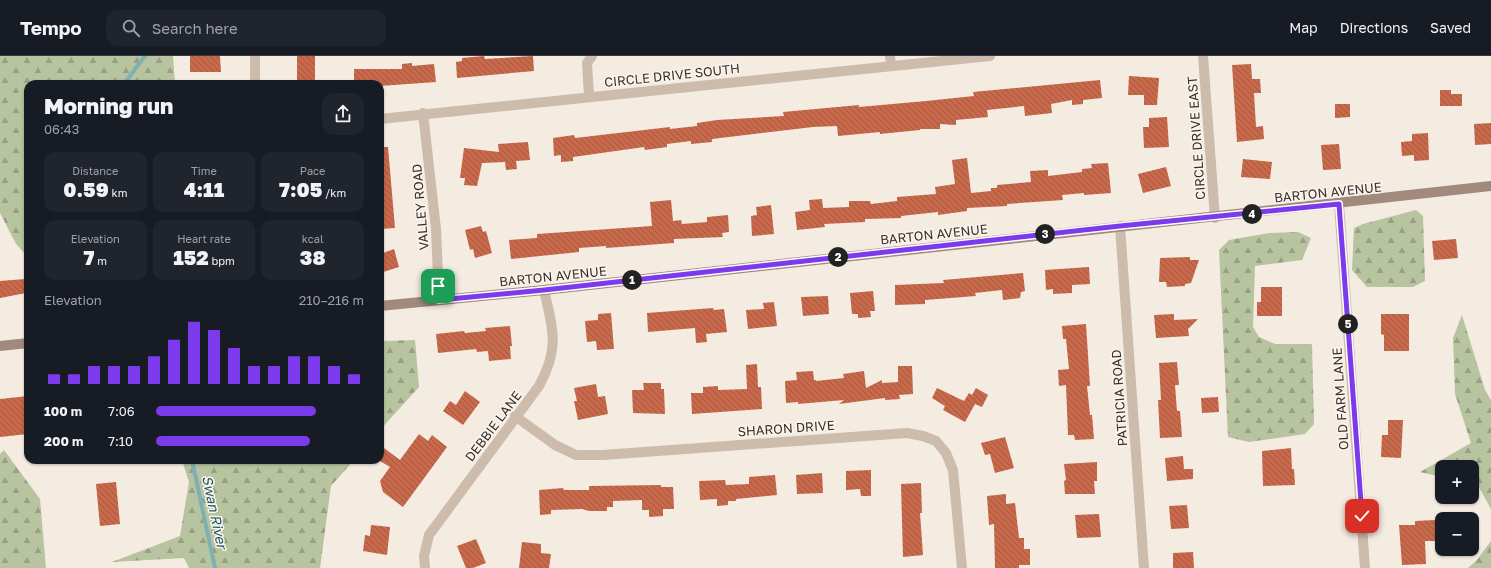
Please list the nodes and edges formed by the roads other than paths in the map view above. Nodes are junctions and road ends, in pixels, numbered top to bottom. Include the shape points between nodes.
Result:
1 (255, 56) edge
2 (592, 56) edge
3 (990, 56) edge
4 (1203, 56) edge
5 (890, 61) edge
6 (255, 80) edge
7 (589, 96) junction
8 (423, 113) junction
9 (384, 118) edge
10 (1491, 186) edge
11 (1339, 204) junction
12 (1215, 218) junction
13 (1120, 226) junction
14 (544, 290) junction
15 (439, 300) junction
16 (384, 306) edge
17 (24, 343) edge
18 (0, 346) edge
19 (515, 416) junction
20 (425, 568) edge
21 (962, 568) edge
22 (1144, 568) edge
23 (1365, 568) edge

1 - 6 street
2 - 7 street via 587,63
3 - 5 street, CIRCLE DRIVE SOUTH
4 - 12 street, CIRCLE DRIVE EAST
5 - 7 street, CIRCLE DRIVE SOUTH
7 - 8 street, CIRCLE DRIVE SOUTH
8 - 9 street, CIRCLE DRIVE SOUTH
8 - 15 street, VALLEY ROAD via 436,228
10 - 11 street, BARTON AVENUE
11 - 12 street, BARTON AVENUE
11 - 23 street, OLD FARM LANE
12 - 13 street, BARTON AVENUE
13 - 14 street, BARTON AVENUE
13 - 22 street, PATRICIA ROAD
14 - 15 street, BARTON AVENUE
14 - 19 street, DEBBIE LANE via 554,336 553,352 548,370 539,386
15 - 16 street, BARTON AVENUE
17 - 18 street
19 - 20 street, DEBBIE LANE via 429,535 424,556
19 - 21 street, SHARON DRIVE via 555,445 576,455 907,433 923,436 936,441 946,453 953,470

